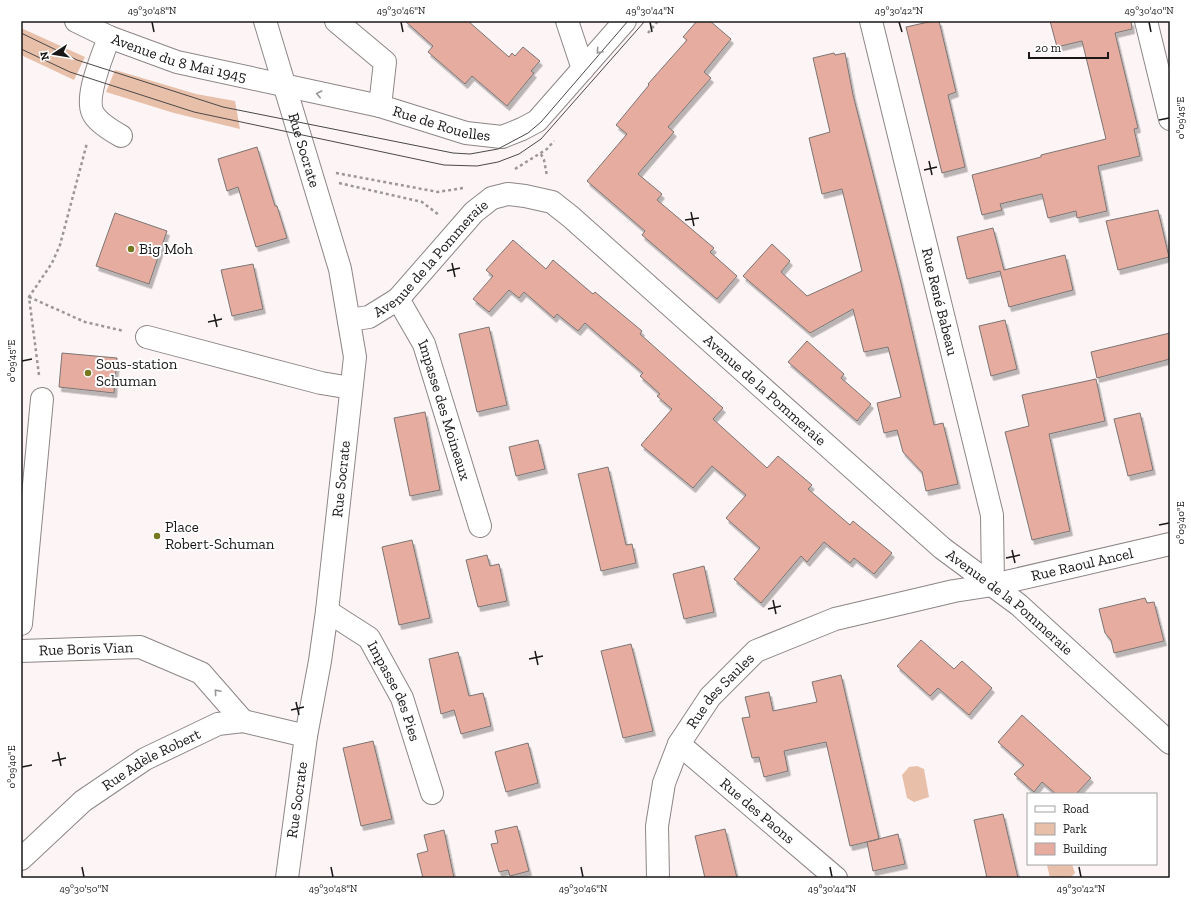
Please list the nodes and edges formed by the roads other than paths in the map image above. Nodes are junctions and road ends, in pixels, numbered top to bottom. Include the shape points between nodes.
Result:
1 (76, 21) edge
2 (265, 21) edge
3 (336, 21) edge
4 (567, 21) edge
5 (624, 21) edge
6 (871, 21) edge
7 (1146, 21) edge
8 (109, 37) junction
9 (583, 69) junction
10 (284, 86) junction
11 (380, 106) junction
12 (1170, 119) edge
13 (121, 136) dead end
14 (398, 298) junction
15 (349, 320) junction
16 (147, 337) road end
17 (351, 388) junction
18 (42, 400) road end
19 (480, 526) dead end
20 (1170, 544) edge
21 (993, 585) junction
22 (327, 611) junction
23 (21, 624) edge
24 (21, 651) edge
25 (243, 721) junction
26 (306, 736) junction
27 (1170, 743) edge
28 (680, 744) junction
29 (432, 793) dead end
30 (21, 859) edge
31 (287, 878) edge
32 (658, 878) edge
33 (836, 878) edge

1 - 8 street, Avenue du 8 Mai 1945
2 - 10 street, Rue Socrate
3 - 11 street via 385,62
4 - 9 street
5 -> 9 street, Rue de Rouelles
6 - 21 street, Rue René Babeau via 992,515
7 - 12 street
8 - 10 street, Avenue du 8 Mai 1945 via 177,62
8 - 13 street via 90,102 94,116
9 - 11 street, Rue de Rouelles via 537,121 502,137 466,133
11 -> 10 street, Rue de Rouelles
10 - 15 street, Rue Socrate via 340,269
14 - 15 street, Avenue de la Pommeraie via 369,317
14 - 19 street, Impasse des Moineaux via 424,344
14 - 21 street, Avenue de la Pommeraie via 474,212 492,198 508,194 552,202 942,548
15 - 17 street, Rue Socrate via 355,357
16 - 17 street via 321,383
17 - 22 street, Rue Socrate
18 - 23 street
20 - 21 street, Rue Raoul Ancel
21 - 27 street, Avenue de la Pommeraie via 1019,605
21 - 28 street, Rue des Saules via 954,591 835,619 756,651 710,697
22 - 26 street, Rue Socrate
22 - 29 street, Impasse des Pies via 369,638 402,698
25 -> 24 street, Rue Boris Vian via 201,673 140,647
25 - 26 street, Rue Adèle Robert
25 - 30 street, Rue Adèle Robert via 218,724 145,759 83,801
26 - 31 street, Rue Socrate
28 - 32 street, Rue des Saules via 664,783 658,826
28 - 33 street, Rue des Paons

